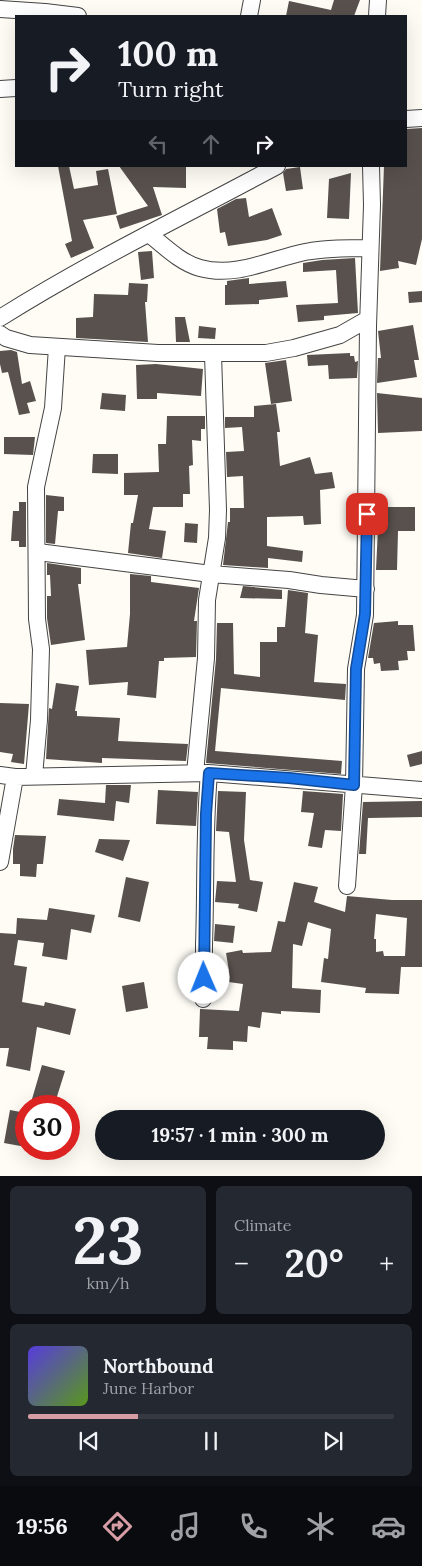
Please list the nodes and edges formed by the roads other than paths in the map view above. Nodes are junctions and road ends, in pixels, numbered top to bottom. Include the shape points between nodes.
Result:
1 (252, 0) edge
2 (378, 0) edge
3 (47, 6) edge
4 (0, 9) edge
5 (75, 15) edge
6 (249, 15) edge
7 (377, 15) edge
8 (15, 88) edge
9 (0, 89) edge
10 (422, 118) edge
11 (407, 119) edge
12 (275, 167) edge
13 (371, 167) edge
14 (149, 234) junction
15 (370, 248) junction
16 (0, 318) edge
17 (368, 319) junction
18 (0, 334) edge
19 (57, 347) junction
20 (213, 354) junction
21 (38, 552) junction
22 (211, 574) junction
23 (366, 589) junction
24 (202, 773) junction
25 (8, 776) edge
26 (34, 776) junction
27 (354, 785) junction
28 (422, 790) edge
29 (0, 862) edge
30 (347, 886) dead end
31 (203, 999) dead end

1 - 6 street
2 - 7 street
3 - 4 street
3 - 5 street
8 - 9 street
10 - 11 street
12 - 14 street
13 - 15 street
14 - 15 street via 186,262 220,271 257,266 328,248
14 - 16 street
15 - 17 street
17 - 20 street via 340,335 294,348 266,353
17 - 23 street
18 - 19 street via 30,345
19 - 20 street
19 - 21 street via 53,408 36,487
20 - 22 street via 218,510
21 - 22 street
21 - 26 street via 37,619 41,649
22 - 23 street
22 - 24 street via 207,600
23 - 27 street via 356,669
24 - 26 street
24 - 27 street
24 - 31 street via 206,814
25 - 26 street
25 - 29 street
27 - 28 street
27 - 30 street

